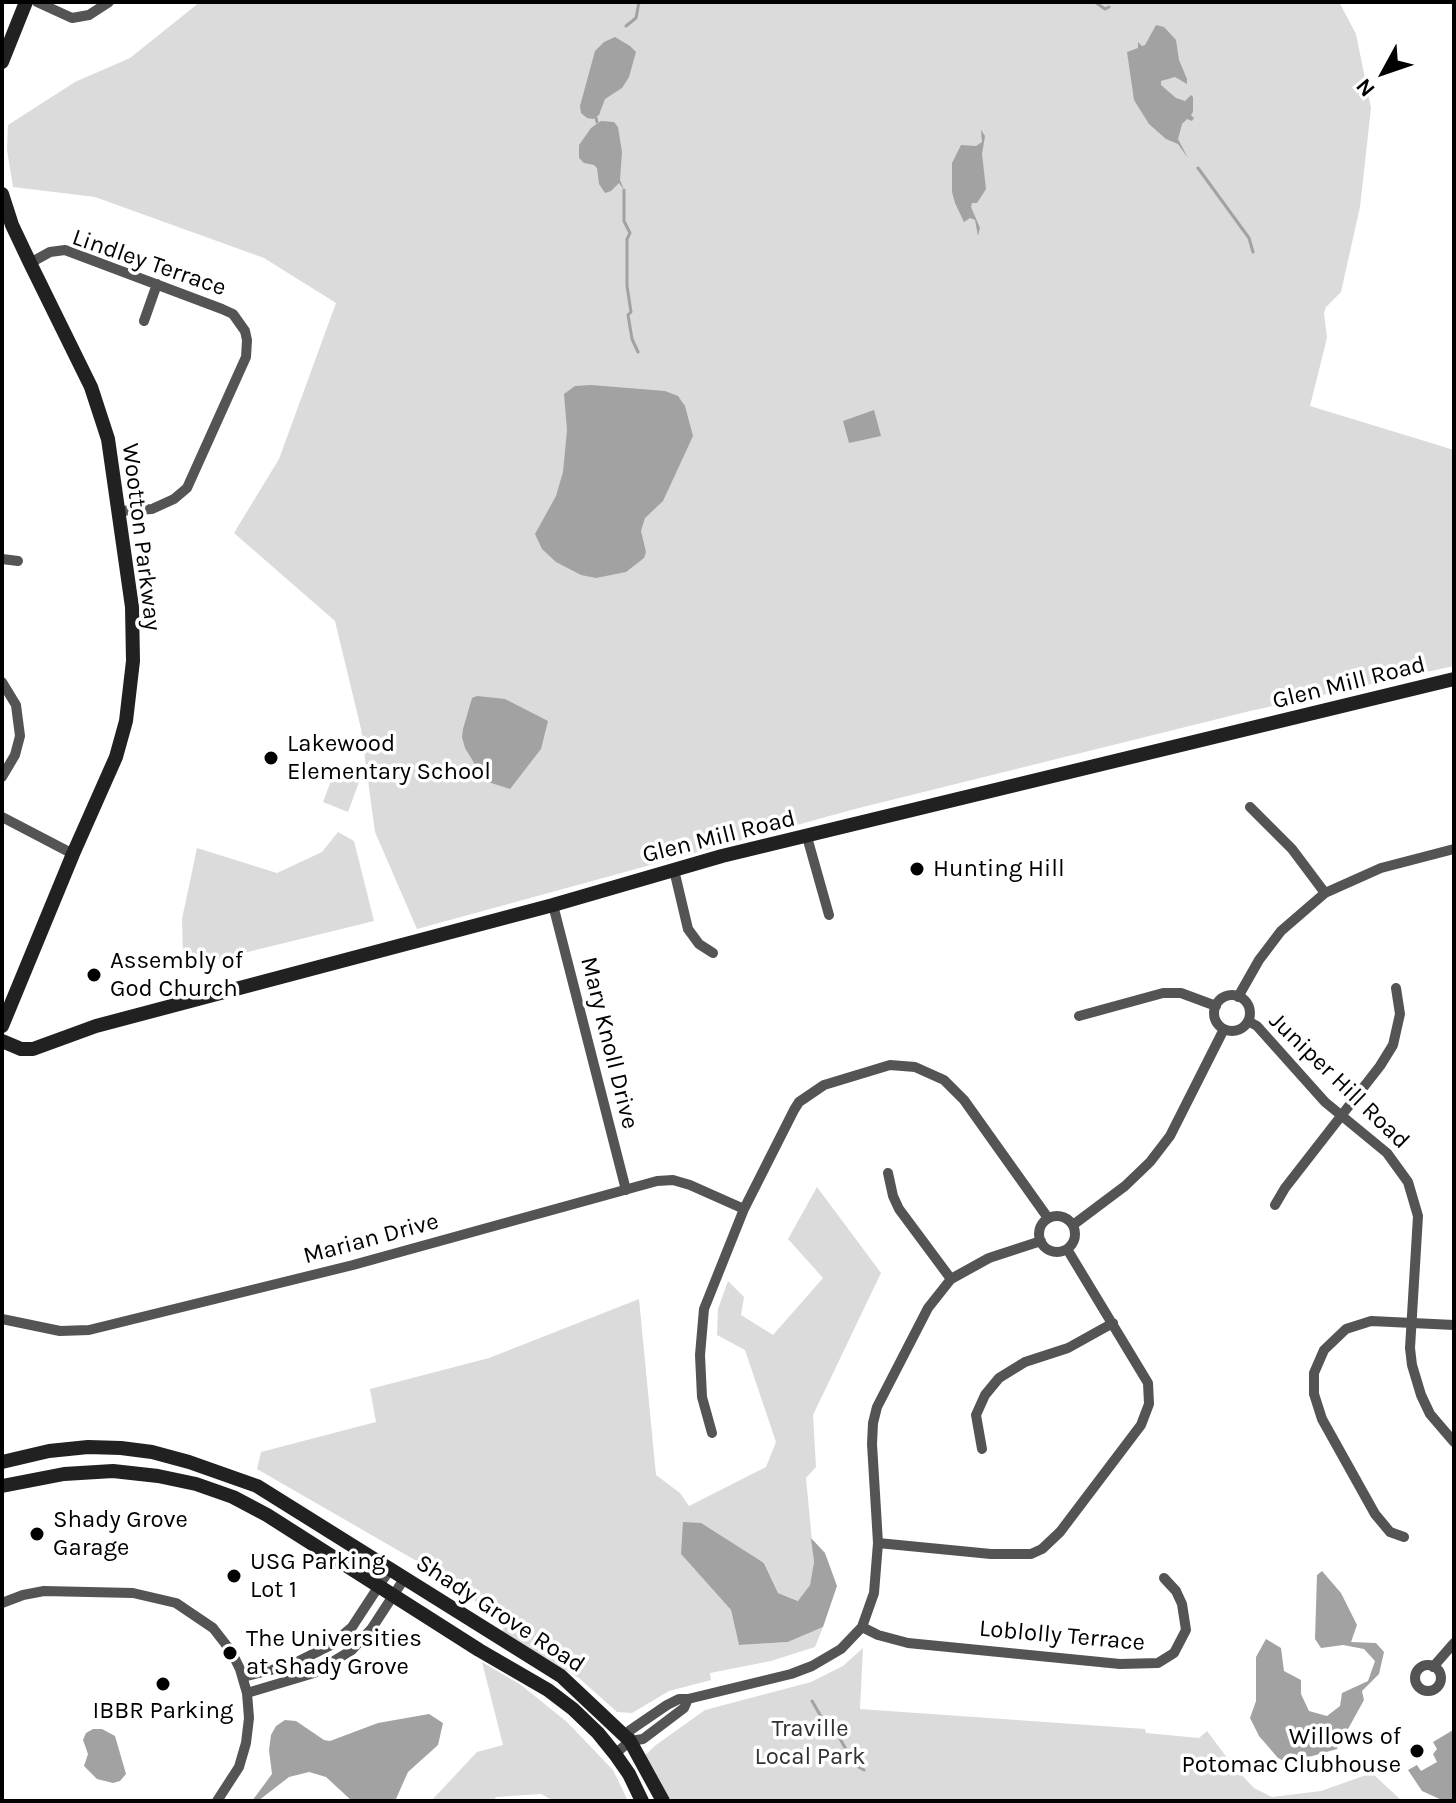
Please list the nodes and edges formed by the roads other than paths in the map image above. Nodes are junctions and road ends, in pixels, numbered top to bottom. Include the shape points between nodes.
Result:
1 (26, 2) edge
2 (37, 2) edge
3 (109, 2) edge
4 (2, 62) edge
5 (2, 194) edge
6 (30, 263) junction
7 (157, 284) junction
8 (144, 321) dead end
9 (119, 511) junction
10 (2, 559) edge
11 (18, 561) dead end
12 (1454, 679) edge
13 (2, 682) edge
14 (2, 777) edge
15 (1250, 807) dead end
16 (2, 817) edge
17 (807, 837) junction
18 (1454, 849) edge
19 (73, 854) junction
20 (674, 870) junction
21 (1325, 893) junction
22 (553, 905) junction
23 (829, 915) dead end
24 (713, 953) dead end
25 (1396, 988) dead end
26 (1238, 997) junction
27 (1216, 1006) junction
28 (1079, 1016) dead end
29 (1248, 1021) junction
30 (2, 1026) edge
31 (1224, 1029) junction
32 (2, 1041) edge
33 (1341, 1115) junction
34 (888, 1173) dead end
35 (626, 1190) junction
36 (1275, 1205) dead end
37 (744, 1209) junction
38 (1048, 1218) junction
39 (1073, 1225) junction
40 (1041, 1241) junction
41 (1067, 1249) junction
42 (951, 1279) junction
43 (2, 1319) edge
44 (1113, 1323) junction
45 (1412, 1323) junction
46 (1454, 1325) edge
47 (712, 1433) dead end
48 (1454, 1442) edge
49 (982, 1449) dead end
50 (2, 1462) edge
51 (2, 1486) edge
52 (1404, 1537) dead end
53 (878, 1543) junction
54 (390, 1569) junction
55 (1164, 1578) dead end
56 (404, 1579) junction
57 (379, 1587) junction
58 (393, 1596) junction
59 (2, 1603) edge
60 (862, 1627) junction
61 (1454, 1643) edge
62 (1433, 1667) dead end
63 (243, 1677) junction
64 (247, 1693) junction
65 (630, 1741) junction
66 (615, 1754) junction
67 (217, 1801) edge
68 (642, 1801) edge
69 (663, 1801) edge

1 - 4 main road
2 - 3 street via 72,18
5 - 6 main road, Wootton Parkway
6 - 7 street, Lindley Terrace via 65,250
6 - 9 main road, Wootton Parkway via 91,387 108,439
7 - 8 street
7 - 9 street, Lindley Terrace via 233,314 245,331 246,357 187,488 152,509
9 - 19 main road, Wootton Parkway via 132,607 131,690 116,757
10 - 11 street
12 - 17 main road, Glen Mill Road
13 - 14 street via 16,705 20,736
15 - 21 street via 1292,849
16 - 19 street
17 - 20 main road, Glen Mill Road
17 - 23 street
18 - 21 street via 1381,868
19 - 30 main road, Wootton Parkway
20 - 22 main road, Glen Mill Road
20 - 24 street via 688,929
21 - 26 street via 1275,939
22 - 32 main road, Glen Mill Road via 96,1026 33,1049
22 - 35 street, Mary Knoll Drive
25 - 33 street via 1400,1014 1393,1045
26 - 27 street via 1222,998
26 - 29 street via 1247,1004
27 - 28 street via 1181,993 1163,993
27 - 31 street via 1214,1017
29 - 31 street via 1240,1029
29 - 33 street, Juniper Hill Road
31 - 39 street via 1170,1136 1150,1162
33 - 36 street
33 - 45 street, Juniper Hill Road via 1395,1161 1415,1197
34 - 42 street via 899,1209
35 - 37 street, Marian Drive via 673,1180
35 - 43 street, Marian Drive via 89,1330 60,1331
37 - 38 street via 799,1102 824,1085 890,1065 915,1067 944,1080
37 - 47 street via 704,1309 702,1397
38 - 39 street via 1065,1217
38 - 40 street
39 - 41 street via 1074,1241
40 - 41 street via 1055,1252
40 - 42 street via 989,1258
41 - 44 street
42 - 53 street via 928,1308 877,1407 872,1444
44 - 49 street via 999,1378 976,1415
44 - 53 street via 1148,1383 1146,1414 1049,1543 1015,1556
45 - 46 street
45 - 48 street, Juniper Hill Road via 1410,1348 1421,1395
45 - 52 street via 1371,1321 1346,1329 1324,1350 1314,1373 1316,1406 1375,1514 1390,1532
50 - 54 main road, Shady Grove Road via 88,1447 152,1452 189,1462 257,1486
51 - 57 main road, Shady Grove Road via 113,1471 196,1484 267,1515
53 - 60 street via 874,1593
54 - 56 main road, Shady Grove Road
54 - 57 street
55 - 60 street, Loblolly Terrace via 1182,1604 1186,1630 1174,1653 1143,1666 908,1643
56 - 58 street
56 - 65 main road, Shady Grove Road via 561,1676
57 - 58 main road, Shady Grove Road
57 - 63 street via 352,1627 320,1652
58 - 64 street via 362,1639 329,1666
58 - 66 main road, Shady Grove Road via 548,1690
59 - 63 street via 58,1591 165,1599 213,1628
60 - 65 street via 841,1649 812,1666 679,1699 629,1731
61 - 62 street
63 - 64 street
64 - 67 street via 243,1756
65 - 66 street
65 - 69 main road, Shady Grove Road
66 - 68 main road, Shady Grove Road

